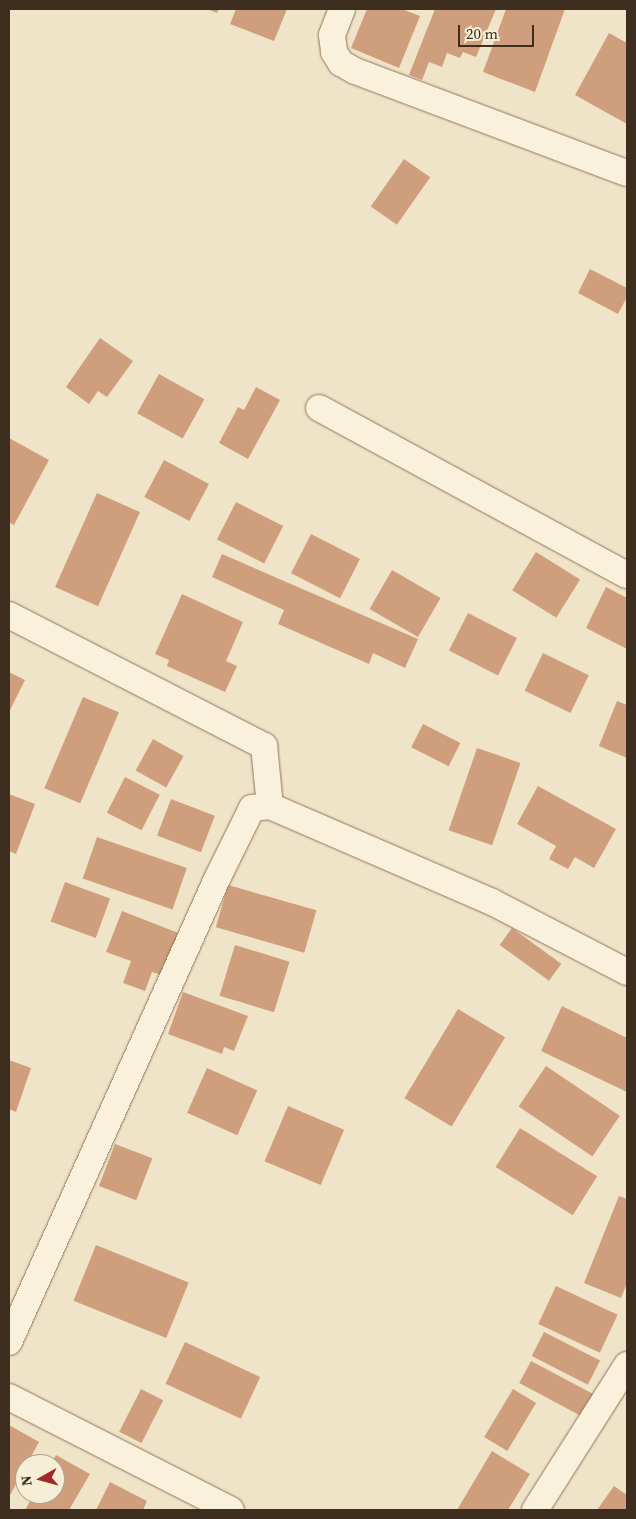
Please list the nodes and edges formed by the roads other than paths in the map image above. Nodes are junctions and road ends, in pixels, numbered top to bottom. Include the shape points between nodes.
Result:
1 (342, 9) edge
2 (627, 173) edge
3 (319, 408) dead end
4 (627, 575) edge
5 (9, 614) edge
6 (270, 806) junction
7 (627, 972) edge
8 (9, 1342) edge
9 (627, 1365) edge
10 (9, 1397) edge
11 (231, 1510) edge
12 (535, 1510) edge

1 - 2 street via 332,36 334,52 341,63
3 - 4 street
5 - 6 street via 264,746
6 - 7 street via 492,902
6 - 8 street via 252,808 217,879
9 - 12 street
10 - 11 street

